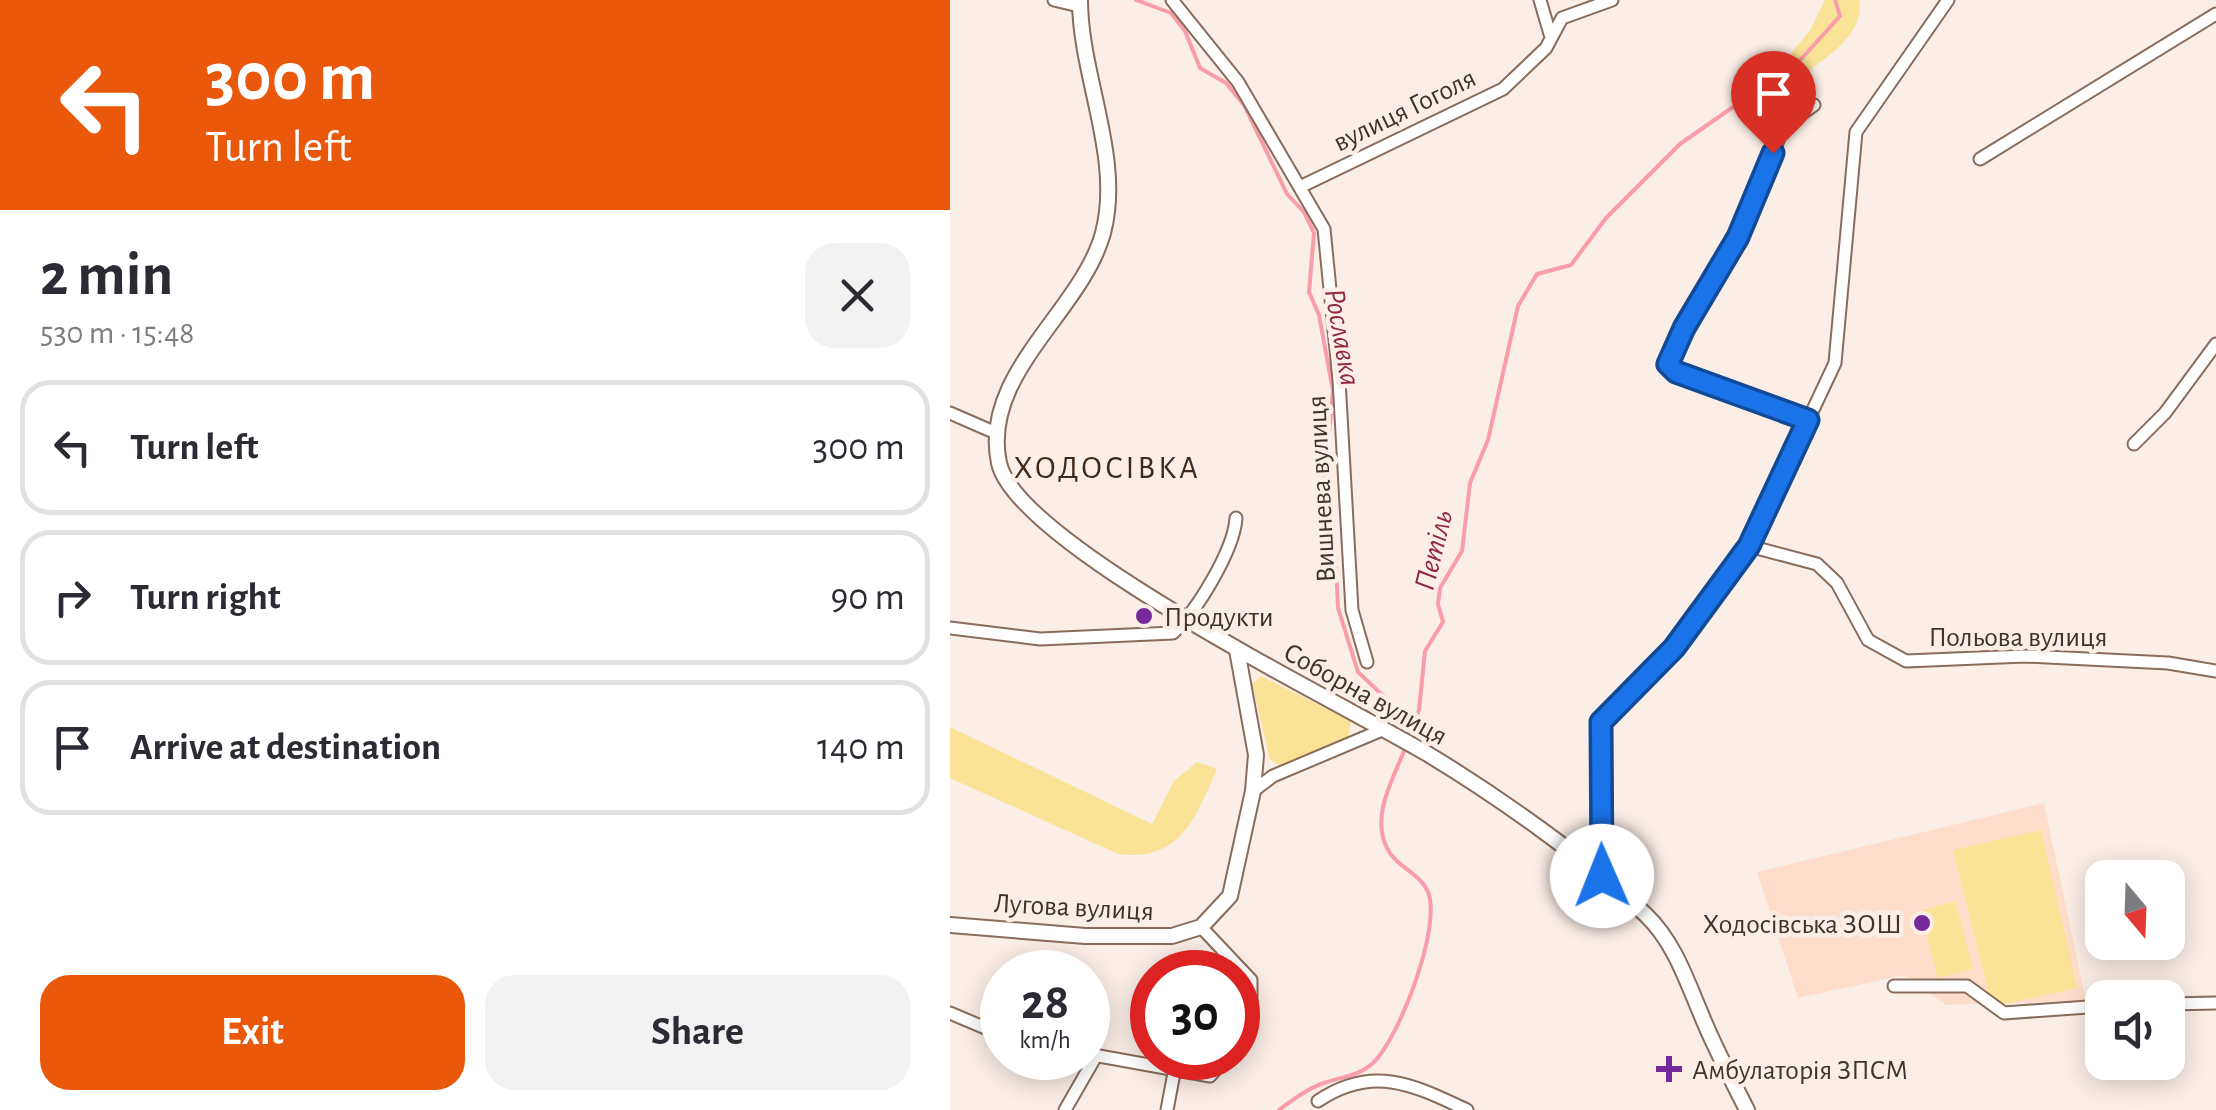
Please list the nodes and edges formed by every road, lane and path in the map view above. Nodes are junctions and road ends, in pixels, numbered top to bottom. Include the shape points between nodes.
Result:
1 (1054, 0) edge
2 (1172, 0) edge
3 (1540, 0) edge
4 (1612, 0) edge
5 (1948, 0) edge
6 (1080, 3) edge
7 (2216, 14) edge
8 (1550, 34) junction
9 (1814, 105) dead end
10 (1980, 160) dead end
11 (1302, 186) junction
12 (2216, 344) edge
13 (950, 413) edge
14 (1808, 420) junction
15 (996, 433) junction
16 (2134, 444) dead end
17 (1236, 518) dead end
18 (1749, 546) junction
19 (1188, 619) junction
20 (950, 628) edge
21 (1237, 650) junction
22 (1367, 662) dead end
23 (2216, 671) edge
24 (1386, 732) junction
25 (1253, 791) junction
26 (1602, 876) junction
27 (950, 925) edge
28 (1201, 926) junction
29 (1223, 950) edge
30 (1894, 986) dead end
31 (2216, 1003) edge
32 (2185, 1004) edge
33 (2085, 1007) edge
34 (950, 1013) edge
35 (980, 1026) edge
36 (1080, 1080) edge
37 (1173, 1080) edge
38 (1318, 1101) dead end
39 (1065, 1110) edge
40 (1167, 1110) edge
41 (1467, 1110) edge
42 (1747, 1110) edge

1 - 6 street
2 - 11 street, Вишнева вулиця via 1238,82
3 - 8 street
4 - 8 street, вулиця Гоголя via 1562,18
5 - 14 street via 1856,132 1835,362
6 - 15 street via 1106,216 1089,266 1019,374
7 - 10 street
8 - 11 street, вулиця Гоголя via 1546,48 1503,89
9 - 14 street via 1784,126 1738,237 1668,358 1676,372
11 - 22 street, Вишнева вулиця via 1324,228 1352,610
12 - 16 street
13 - 15 street
14 - 18 street
15 - 19 street, Соборна вулиця via 1002,473 1022,504
17 - 19 street
18 - 23 street, Польова вулиця via 1817,564 1837,582 1868,640 1906,661 2025,656
18 - 26 street via 1674,648 1601,722
19 - 20 street via 1173,633 1077,640
19 - 21 street, Соборна вулиця
21 - 24 street, Соборна вулиця
21 - 25 street via 1256,756
24 - 25 street via 1274,776
24 - 26 street, Соборна вулиця
25 - 28 street via 1230,896
26 - 42 street, Соборна вулиця via 1670,944
27 - 28 street, Лугова вулиця via 1102,936 1172,936
28 - 29 street
30 - 33 street via 1967,986 2004,1012
31 - 32 street
34 - 35 street
36 - 39 street
37 - 40 street
38 - 41 street via 1377,1080 1408,1083

